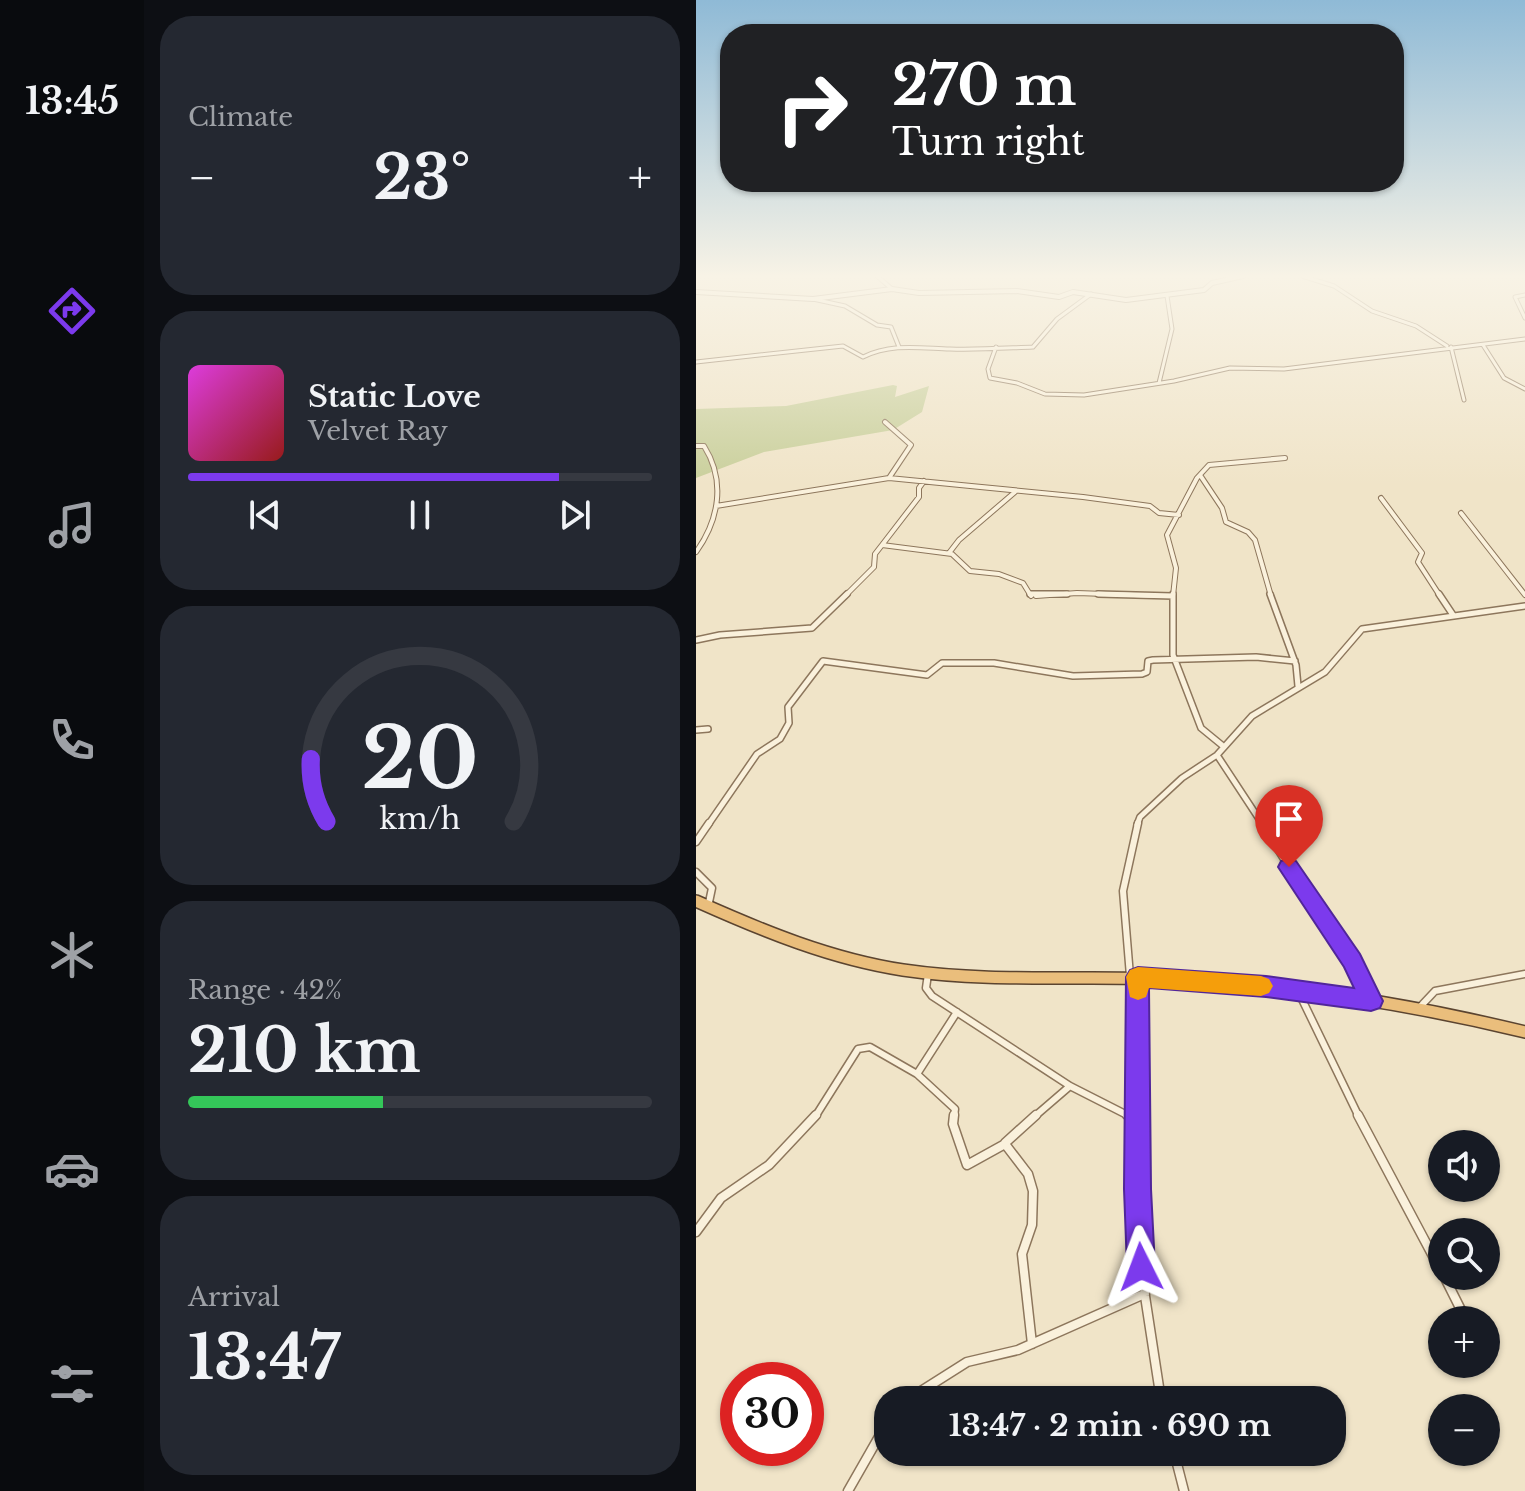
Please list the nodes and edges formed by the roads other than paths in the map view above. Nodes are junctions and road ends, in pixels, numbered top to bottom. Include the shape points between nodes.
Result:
1 (1483, 345) edge
2 (1034, 346) edge
3 (1169, 346) edge
4 (1473, 346) edge
5 (899, 347) joint
6 (996, 347) junction
7 (1450, 347) junction
8 (696, 362) edge
9 (1159, 383) junction
10 (1525, 389) edge
11 (1464, 400) dead end
12 (885, 422) dead end
13 (696, 446) edge
14 (1285, 458) dead end
15 (1200, 475) junction
16 (889, 478) junction
17 (924, 481) junction
18 (1016, 491) junction
19 (1381, 498) dead end
20 (716, 506) junction
21 (1461, 513) dead end
22 (1179, 515) junction
23 (882, 545) junction
24 (696, 552) edge
25 (949, 553) junction
26 (1525, 595) edge
27 (1173, 596) junction
28 (1525, 606) edge
29 (1453, 615) junction
30 (696, 640) edge
31 (1174, 661) junction
32 (1295, 661) junction
33 (1298, 687) junction
34 (708, 729) dead end
35 (696, 730) edge
36 (1223, 746) junction
37 (1217, 755) junction
38 (696, 842) edge
39 (696, 872) edge
40 (696, 901) edge
41 (708, 907) junction
42 (929, 973) junction
43 (1525, 974) edge
44 (1134, 977) junction
45 (1297, 990) junction
46 (1371, 1001) junction
47 (1418, 1009) junction
48 (957, 1012) junction
49 (1525, 1032) edge
50 (917, 1074) junction
51 (1070, 1086) junction
52 (1138, 1121) junction
53 (1005, 1144) junction
54 (696, 1232) edge
55 (1428, 1246) edge
56 (1143, 1295) junction
57 (1032, 1344) junction
58 (929, 1386) edge
59 (1158, 1386) edge
60 (874, 1446) edge
61 (1178, 1466) edge
62 (848, 1491) edge
63 (1184, 1491) edge

1 - 10 street via 1504,378
2 - 6 street
3 - 9 street
4 - 7 street
5 - 6 street
5 - 8 street via 864,357 844,346
6 - 9 street via 988,377 1045,394 1084,395
7 - 9 street via 1277,370 1230,368
7 - 11 street
12 - 16 street via 911,445
13 - 20 street via 704,446 714,463
14 - 15 street via 1212,464
15 - 22 street
15 - 32 street via 1226,522 1254,537
16 - 17 street
16 - 20 street
17 - 18 street
17 - 23 street via 919,497
18 - 22 street via 1128,503
18 - 25 street
19 - 29 street via 1422,553 1418,562
20 - 24 street via 713,524
21 - 26 street
22 - 27 street via 1167,535 1176,568
23 - 25 street
23 - 30 street via 873,569 812,628
25 - 27 street via 970,571 1023,583 1029,595
27 - 31 street
28 - 29 street
29 - 33 street via 1362,629 1332,666
31 - 32 street
31 - 36 street via 1201,728
31 - 38 street via 1149,660 1142,674 1093,677 988,663 945,663 927,675 823,661 788,707 789,723 780,739 757,754
32 - 33 street
33 - 36 street via 1252,716
34 - 35 street
36 - 37 street
37 - 44 street via 1146,809 1135,826 1122,901
37 - 46 street via 1352,961
39 - 41 street via 712,888
40 - 41 highway
41 - 42 highway via 831,954
42 - 44 highway
42 - 48 street via 927,991
43 - 47 street via 1435,991
44 - 45 highway
44 - 52 street
45 - 46 highway
45 - 55 street
46 - 47 highway
47 - 49 highway
48 - 50 street
48 - 51 street
50 - 53 street via 955,1109 953,1124 967,1165
50 - 54 street via 861,1047 800,1134 769,1165 721,1198
51 - 52 street
51 - 53 street
52 - 56 street
53 - 57 street via 1028,1174 1033,1191 1032,1225 1022,1254
56 - 57 street
56 - 59 street
57 - 58 street via 967,1362
60 - 62 street
61 - 63 street

